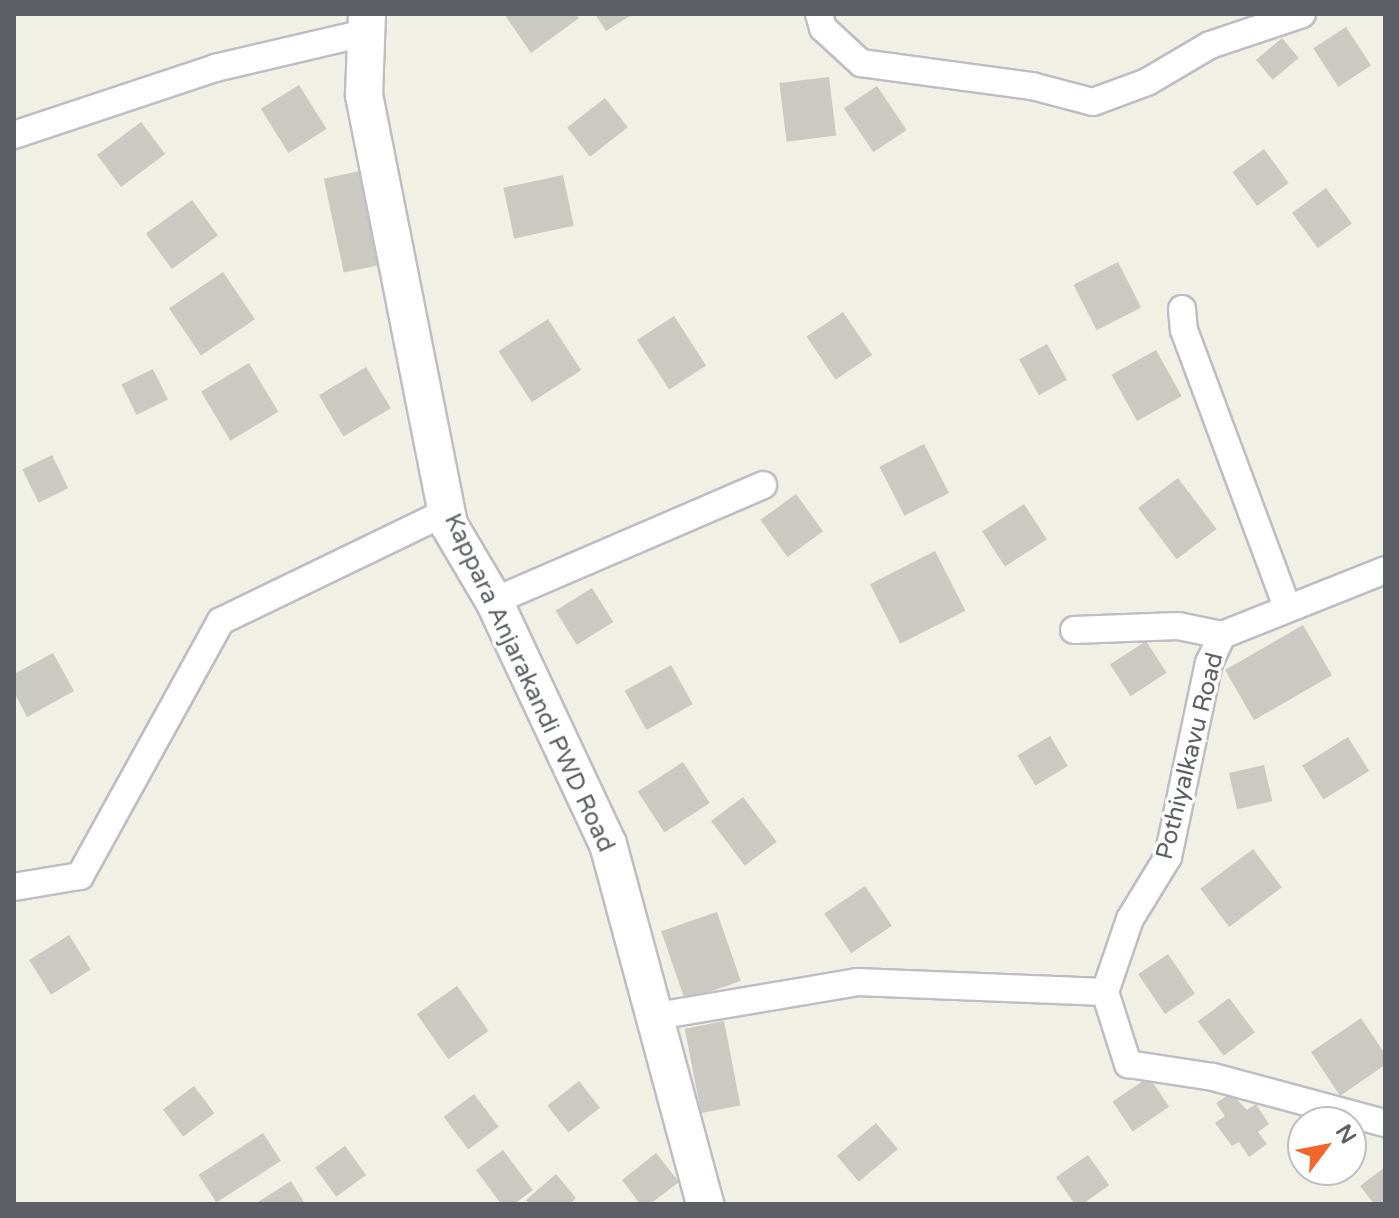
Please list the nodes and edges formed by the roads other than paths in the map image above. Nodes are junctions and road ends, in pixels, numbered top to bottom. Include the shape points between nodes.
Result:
1 (819, 14) edge
2 (1302, 14) edge
3 (366, 23) edge
4 (14, 135) edge
5 (1182, 309) dead end
6 (763, 485) dead end
7 (446, 512) junction
8 (1385, 570) edge
9 (494, 601) junction
10 (1286, 605) junction
11 (1074, 630) dead end
12 (1222, 635) junction
13 (14, 887) edge
14 (1105, 992) junction
15 (657, 1016) junction
16 (1385, 1123) edge
17 (705, 1204) edge

1 - 2 street via 823,28 861,63 1032,86 1093,102 1147,82 1210,45
3 - 4 street
3 - 7 main road, Kappara Anjarakandi PWD Road via 364,95
5 - 10 street via 1184,330
6 - 9 street
7 - 9 main road, Kappara Anjarakandi PWD Road
7 - 13 street via 221,621 80,876
8 - 10 street, Pothiyalkavu Road
9 - 15 main road, Kappara Anjarakandi PWD Road via 608,844
10 - 12 street, Pothiyalkavu Road
11 - 12 street via 1178,626
12 - 14 street, Pothiyalkavu Road via 1209,663 1168,857 1130,919
14 - 15 street via 857,982
14 - 16 street via 1128,1064 1213,1077
15 - 17 main road, Kappara Anjarakandi PWD Road

